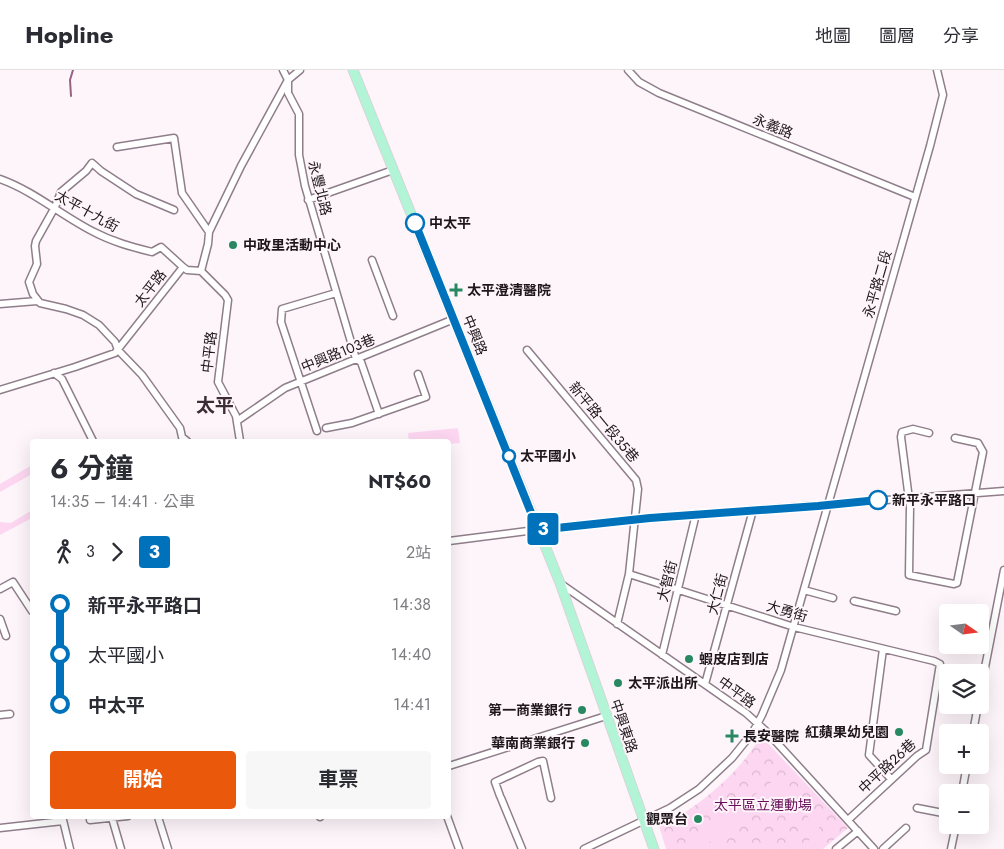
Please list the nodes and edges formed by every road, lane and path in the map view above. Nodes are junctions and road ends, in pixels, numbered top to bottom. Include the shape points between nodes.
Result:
1 (283, 70) edge
2 (300, 70) edge
3 (353, 70) edge
4 (628, 70) edge
5 (937, 70) edge
6 (288, 80) junction
7 (117, 147) dead end
8 (393, 170) junction
9 (0, 179) edge
10 (915, 197) junction
11 (308, 200) junction
12 (55, 207) junction
13 (174, 210) dead end
14 (209, 232) junction
15 (372, 260) dead end
16 (183, 267) junction
17 (201, 271) junction
18 (336, 293) junction
19 (37, 301) junction
20 (0, 304) edge
21 (393, 316) dead end
22 (454, 319) junction
23 (118, 350) junction
24 (527, 350) dead end
25 (356, 359) junction
26 (54, 373) junction
27 (418, 374) dead end
28 (301, 381) junction
29 (0, 390) edge
30 (379, 414) junction
31 (237, 421) junction
32 (326, 428) dead end
33 (317, 430) dead end
34 (929, 433) dead end
35 (955, 438) dead end
36 (92, 439) edge
37 (182, 439) edge
38 (240, 439) edge
39 (1004, 491) edge
40 (974, 493) junction
41 (909, 497) junction
42 (828, 504) junction
43 (753, 510) junction
44 (696, 514) junction
45 (635, 519) junction
46 (538, 530) junction
47 (451, 541) edge
48 (1004, 570) edge
49 (629, 574) junction
50 (560, 583) junction
51 (0, 589) edge
52 (678, 590) junction
53 (804, 590) junction
54 (833, 598) dead end
55 (854, 601) dead end
56 (727, 606) junction
57 (30, 609) edge
58 (896, 611) dead end
59 (0, 619) edge
60 (617, 624) junction
61 (794, 627) junction
62 (6, 636) dead end
63 (883, 649) junction
64 (662, 655) junction
65 (940, 664) edge
66 (986, 664) edge
67 (939, 670) edge
68 (705, 684) junction
69 (10, 714) dead end
70 (0, 715) edge
71 (606, 716) junction
72 (758, 723) junction
73 (451, 765) edge
74 (891, 779) junction
75 (551, 798) dead end
76 (917, 808) dead end
77 (939, 812) edge
78 (62, 819) edge
79 (101, 819) edge
80 (112, 819) edge
81 (159, 819) edge
82 (448, 819) edge
83 (90, 820) dead end
84 (848, 820) junction
85 (644, 821) junction
86 (0, 828) edge
87 (906, 828) dead end
88 (858, 831) junction
89 (954, 834) edge
90 (70, 849) edge
91 (121, 849) edge
92 (168, 849) edge
93 (458, 849) edge
94 (522, 849) edge
95 (584, 849) edge
96 (654, 849) edge
97 (836, 849) edge
98 (874, 849) edge
99 (883, 849) edge
100 (951, 849) edge

1 - 6 street, 永豐北路
2 - 6 street
3 - 8 main road, 中興路
4 - 10 street, 永義路 via 639,82 658,93
5 - 10 street, 永平路二段 via 943,95
6 - 11 street, 永豐北路 via 288,93 299,114 299,155
6 - 14 street
7 - 14 street via 174,138 182,193
8 - 11 street
8 - 22 main road, 中興路
9 - 12 street, 太平十九街
10 - 42 street, 永平路二段
11 - 18 street, 永豐北路
12 - 13 street via 61,192 92,163 136,194
12 - 16 street, 太平十九街 via 93,232 114,241 152,252 161,247
12 - 19 street via 35,246 37,268 29,282
14 - 17 street
15 - 21 street
16 - 17 street, 太平路
16 - 23 street, 太平路
17 - 31 street, 中平路 via 228,300 218,382
18 - 25 street, 永豐北路
18 - 28 street via 282,309 281,322
19 - 20 street
19 - 23 street via 90,318 115,342
22 - 25 street, 中興路103巷
22 - 46 main road, 中興路
23 - 26 street, 太平路
23 - 37 street via 155,392 180,428
24 - 45 street, 新平路一段35巷 via 636,480
25 - 28 street, 中興路103巷
25 - 30 street, 永豐北路 via 361,362
26 - 29 street, 太平路
26 - 36 street via 62,379
27 - 30 street via 426,397
28 - 31 street, 中興路103巷
28 - 33 street
30 - 32 street
31 - 38 street, 中平路
34 - 41 street via 913,429 902,432
35 - 40 street via 978,443 982,448
39 - 40 street
40 - 41 street
40 - 41 street via 957,583 954,584 909,575
41 - 42 street
42 - 43 street
42 - 53 street, 永平路二段
43 - 44 street
43 - 56 street, 大仁街
44 - 45 street
44 - 52 street, 大智街
45 - 46 street
45 - 49 street, 新平路一段35巷
46 - 47 street
46 - 50 main road, 中興路
48 - 66 street
49 - 52 street, 大勇街
49 - 60 street, 新平路一段35巷
50 - 60 street, 中平路
50 - 71 main road, 中興東路
51 - 57 street via 12,582
52 - 56 street, 大勇街
52 - 64 street, 大智街
53 - 54 street
53 - 61 street, 永平路二段
55 - 58 street
56 - 61 street, 大勇街
56 - 68 street, 大仁街
59 - 62 street
60 - 64 street, 中平路
61 - 63 street, 大勇街
61 - 72 street, 永平路二段 via 775,688
63 - 65 street, 大勇街
63 - 74 street via 869,755
64 - 68 street, 中平路
67 - 74 street, 中平路26巷 via 926,750
68 - 72 street, 中平路
69 - 70 street
71 - 73 street
71 - 85 main road, 中興東路
72 - 84 street, 中平路
72 - 85 street, 永平路二段 via 712,778 680,802
74 - 84 street, 中平路26巷
75 - 94 street via 543,761 495,782
76 - 77 street
78 - 86 street
78 - 90 street
79 - 83 street
80 - 91 street
81 - 92 street
82 - 93 street
84 - 88 street, 中平路
85 - 95 street, 永平路二段
85 - 96 main road, 中興東路
87 - 99 street
88 - 97 street
88 - 98 street, 中平路
89 - 100 street

